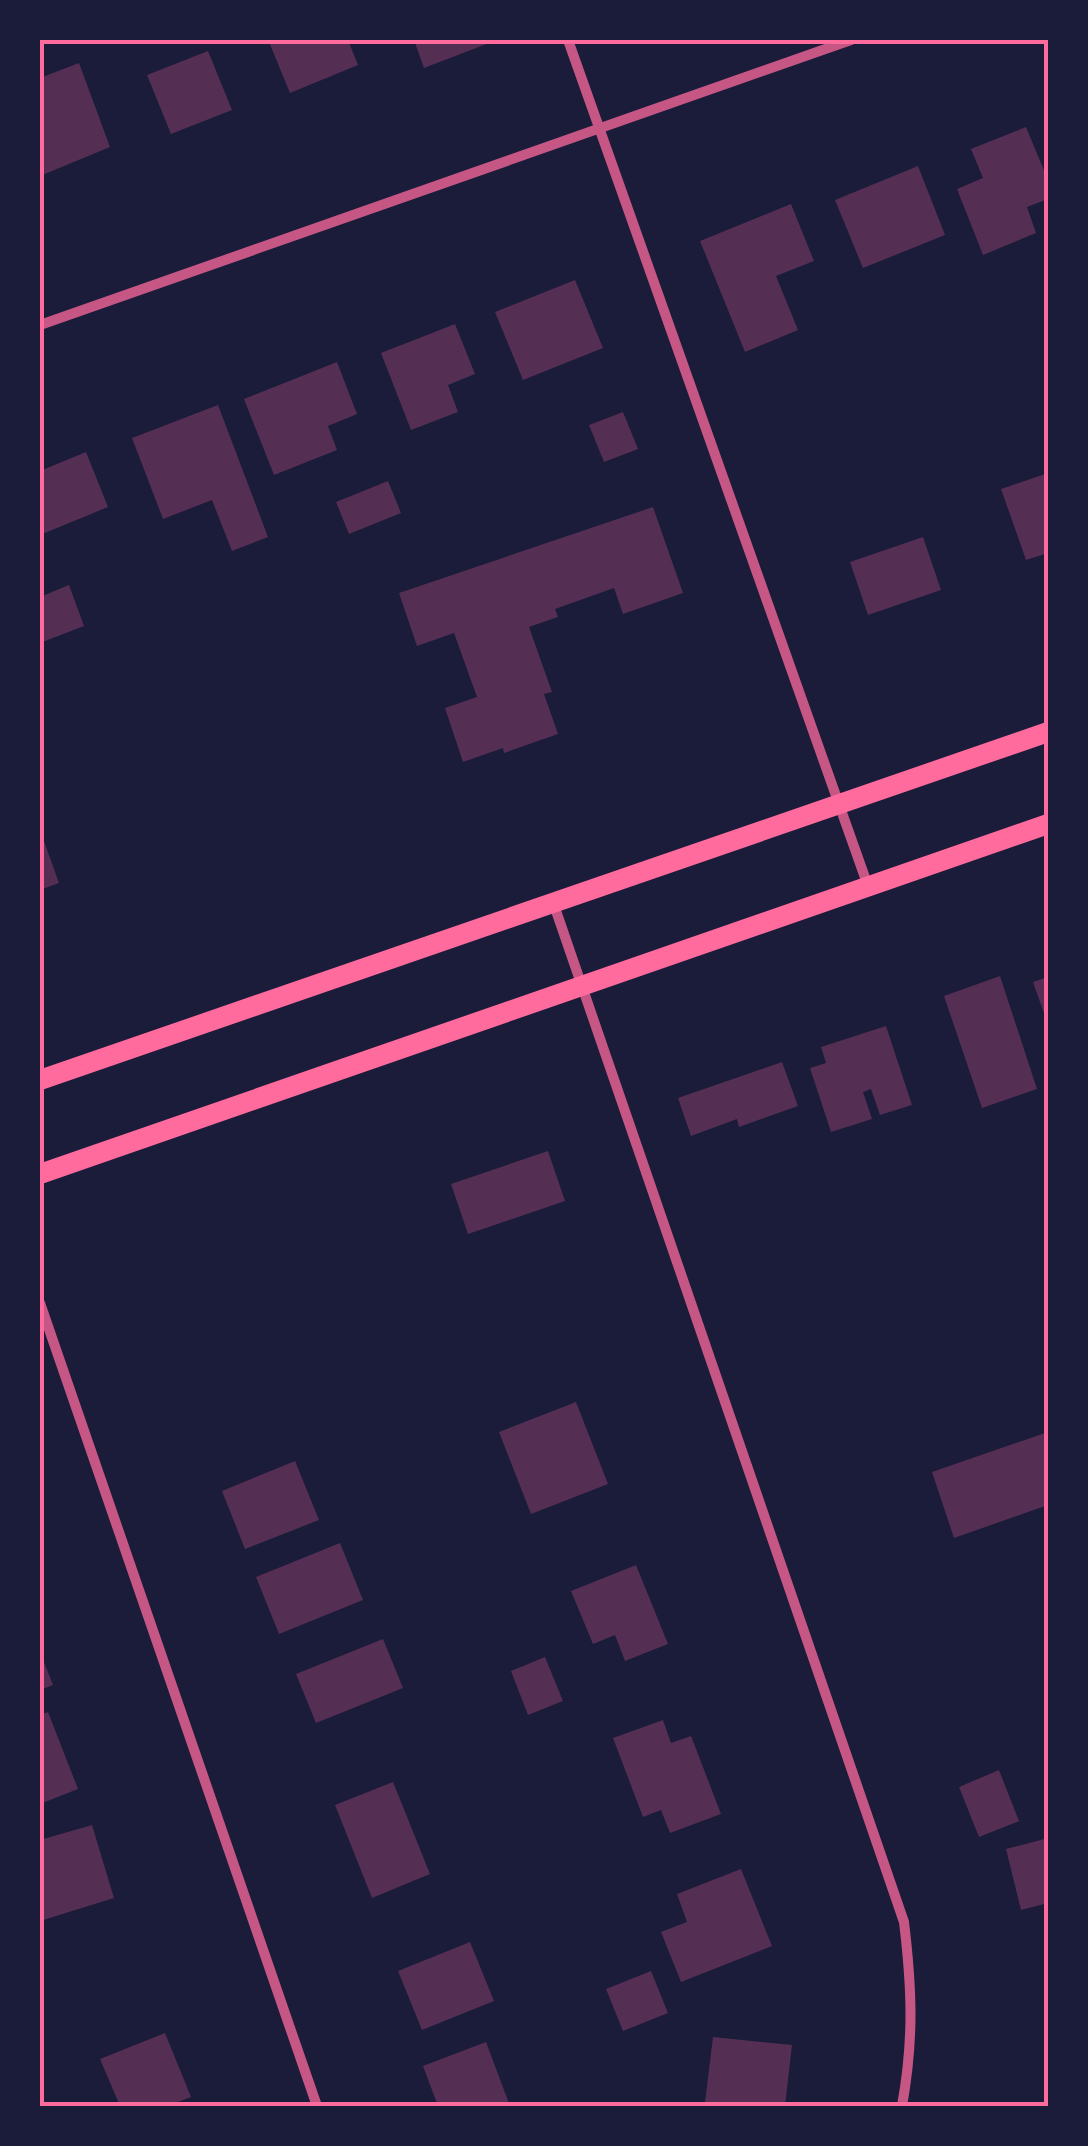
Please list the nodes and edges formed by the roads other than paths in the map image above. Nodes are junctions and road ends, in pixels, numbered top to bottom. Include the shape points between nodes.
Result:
1 (568, 40) edge
2 (851, 40) edge
3 (597, 127) junction
4 (40, 324) edge
5 (1048, 732) edge
6 (839, 804) junction
7 (1048, 824) edge
8 (869, 886) junction
9 (553, 902) junction
10 (582, 985) junction
11 (40, 1080) edge
12 (40, 1174) edge
13 (40, 1304) edge
14 (317, 2106) edge
15 (902, 2106) edge

1 - 3 street
2 - 3 street
3 - 4 street
3 - 6 street
5 - 6 main road
6 - 8 street
6 - 9 main road
7 - 8 main road
8 - 10 main road
9 - 10 street
9 - 11 main road
10 - 12 main road
10 - 15 street via 904,1922 912,1994
13 - 14 street

